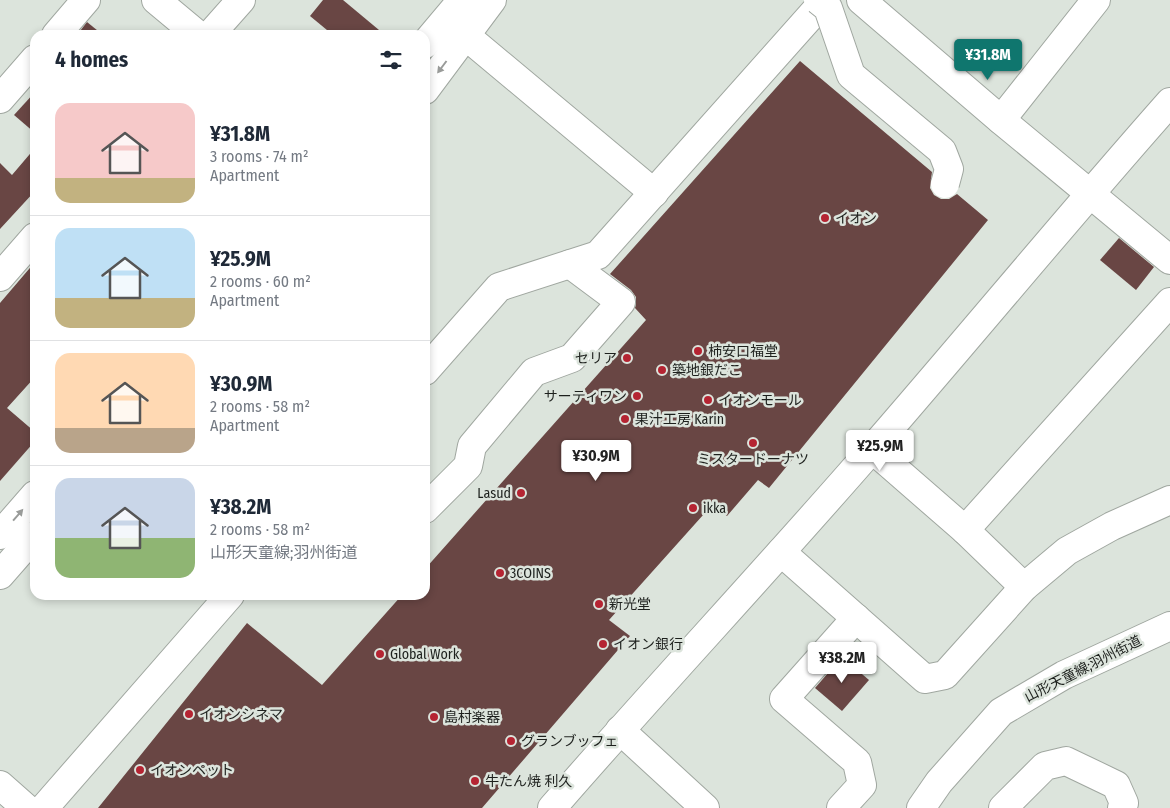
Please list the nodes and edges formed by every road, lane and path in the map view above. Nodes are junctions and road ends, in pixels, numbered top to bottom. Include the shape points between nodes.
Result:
1 (86, 0) edge
2 (156, 0) edge
3 (241, 0) edge
4 (462, 0) edge
5 (492, 0) edge
6 (818, 0) edge
7 (825, 0) edge
8 (861, 0) edge
9 (1088, 3) edge
10 (60, 30) edge
11 (192, 30) edge
12 (214, 30) edge
13 (466, 36) junction
14 (430, 38) edge
15 (30, 64) edge
16 (430, 83) edge
17 (4, 88) edge
18 (1170, 102) edge
19 (1001, 120) junction
20 (945, 184) dead end
21 (654, 193) junction
22 (1090, 193) junction
23 (30, 243) edge
24 (1170, 260) edge
25 (570, 264) junction
26 (0, 277) edge
27 (1170, 302) edge
28 (430, 365) edge
29 (872, 449) junction
30 (1170, 500) edge
31 (30, 501) edge
32 (430, 504) edge
33 (965, 530) junction
34 (0, 535) edge
35 (30, 541) edge
36 (781, 552) junction
37 (0, 575) edge
38 (1024, 587) junction
39 (226, 600) edge
40 (856, 618) junction
41 (1170, 626) edge
42 (620, 730) junction
43 (0, 786) edge
44 (703, 807) edge
45 (25, 808) edge
46 (44, 808) edge
47 (552, 808) edge
48 (841, 808) edge
49 (922, 808) edge
50 (1003, 808) edge
51 (1122, 808) edge

1 - 10 street
2 - 11 street
3 - 12 street
4 - 14 street
5 - 13 street
6 - 20 street, bridge via 828,8 851,76 942,151 948,169
7 - 21 street
8 - 19 street
9 - 19 street
13 -> 16 street
13 - 21 street
15 - 17 street
18 - 22 street
19 - 22 street
21 - 25 street via 598,255
22 - 24 street
22 - 29 street
23 - 26 street
25 - 28 street via 499,286
25 - 32 street via 621,302 572,358 534,372 472,446 468,466
27 - 33 street
29 - 33 street
29 - 36 street
30 - 38 street via 1067,551
34 -> 31 street
33 - 38 street
35 - 37 street
36 - 40 street
36 - 42 street
38 - 40 street via 945,675 925,679
39 - 46 street
40 - 48 street via 784,699 857,762 862,785
41 - 49 street, 山形天童線;羽州街道 via 1064,675 1001,712 939,782
42 - 44 street
42 - 47 street
43 - 45 street
50 - 51 street via 1045,766 1066,761 1116,785 1124,803

